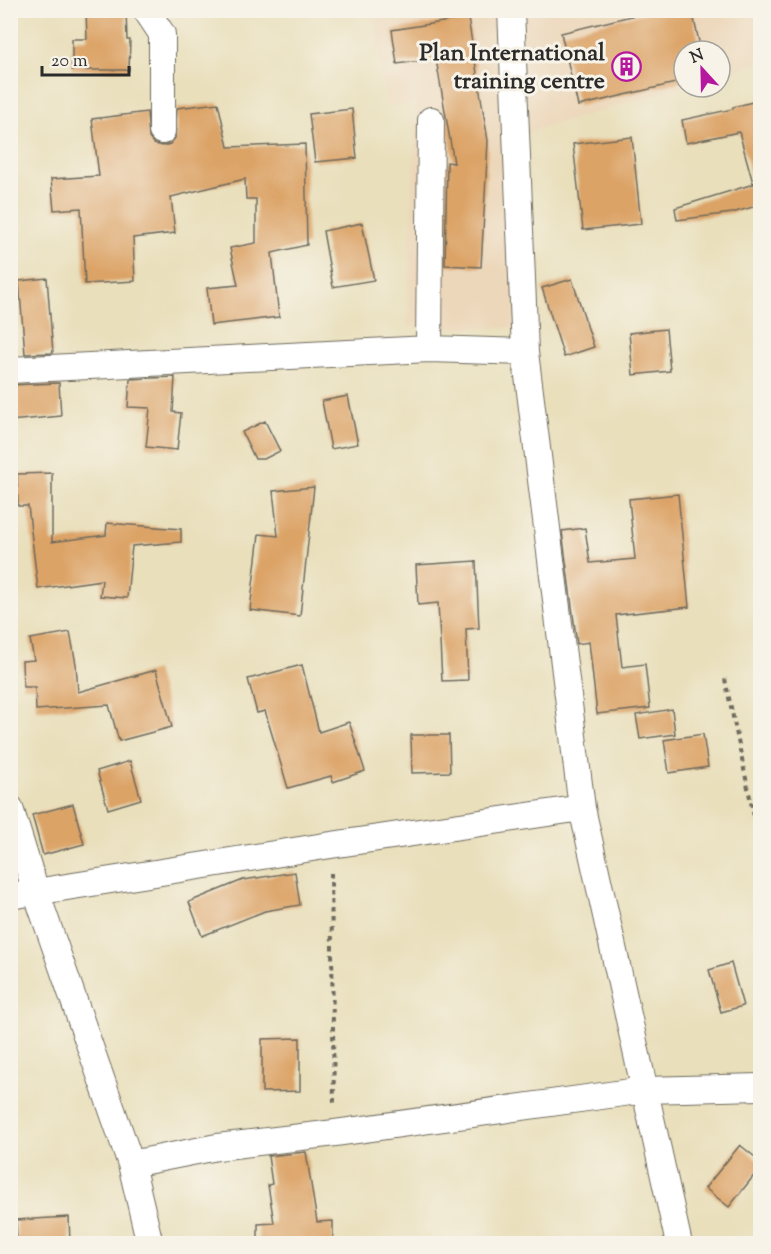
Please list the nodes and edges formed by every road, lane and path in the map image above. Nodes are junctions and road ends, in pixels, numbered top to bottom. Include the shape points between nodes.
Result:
1 (146, 10) edge
2 (511, 10) edge
3 (431, 120) dead end
4 (162, 131) dead end
5 (429, 349) junction
6 (525, 352) junction
7 (10, 370) edge
8 (725, 679) dead end
9 (10, 808) edge
10 (582, 808) junction
11 (331, 845) junction
12 (760, 845) edge
13 (36, 892) junction
14 (10, 896) edge
15 (760, 1087) edge
16 (645, 1089) junction
17 (335, 1133) junction
18 (131, 1164) junction
19 (150, 1244) edge
20 (680, 1244) edge

1 - 4 street via 162,34
2 - 6 street
3 - 5 street
5 - 6 street
5 - 7 street
6 - 10 street
8 - 12 path
9 - 13 street
10 - 11 street
10 - 16 street
11 - 13 street
11 - 17 path
13 - 14 street
13 - 18 street
15 - 16 street
16 - 17 street
16 - 20 street
17 - 18 street via 217,1147
18 - 19 street

